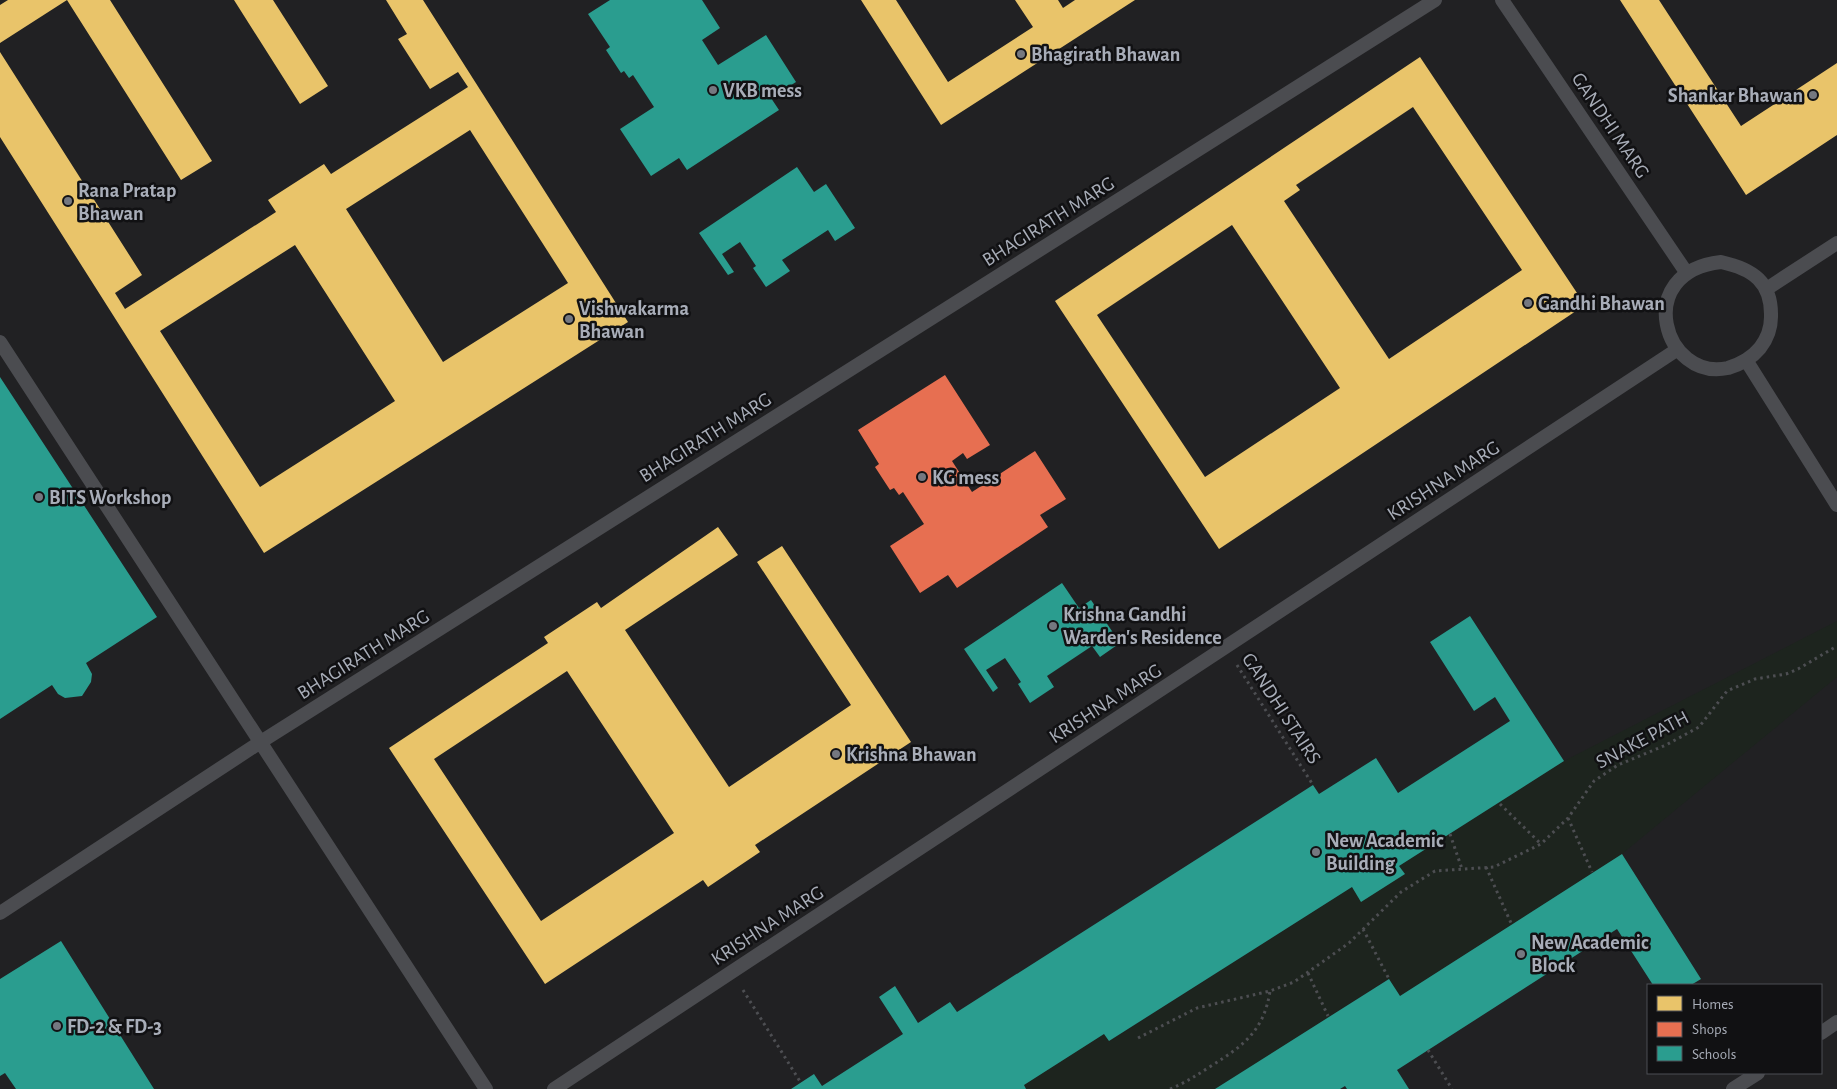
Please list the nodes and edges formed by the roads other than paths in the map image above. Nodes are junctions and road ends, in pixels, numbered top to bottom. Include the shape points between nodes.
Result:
1 (1435, 0) edge
2 (1502, 0) edge
3 (1837, 244) edge
4 (1686, 272) junction
5 (1768, 288) junction
6 (0, 342) edge
7 (1678, 349) junction
8 (1746, 360) junction
9 (1837, 505) edge
10 (259, 743) junction
11 (0, 913) edge
12 (1837, 1022) edge
13 (1822, 1031) edge
14 (1756, 1074) edge
15 (486, 1089) edge
16 (554, 1089) edge
17 (1733, 1089) edge

1 - 10 lane, BHAGIRATH MARG
2 - 4 lane, GANDHI MARG
3 - 5 lane
4 - 5 lane via 1703,264 1721,262 1739,266
4 - 7 lane via 1667,301 1665,318 1669,335
5 - 8 lane via 1771,325 1764,343 1754,356
6 - 10 lane
7 - 8 lane via 1691,361 1706,367 1723,369
7 - 16 lane, KRISHNA MARG
8 - 9 lane
10 - 11 lane, BHAGIRATH MARG
10 - 15 lane
12 - 13 lane
14 - 17 lane

